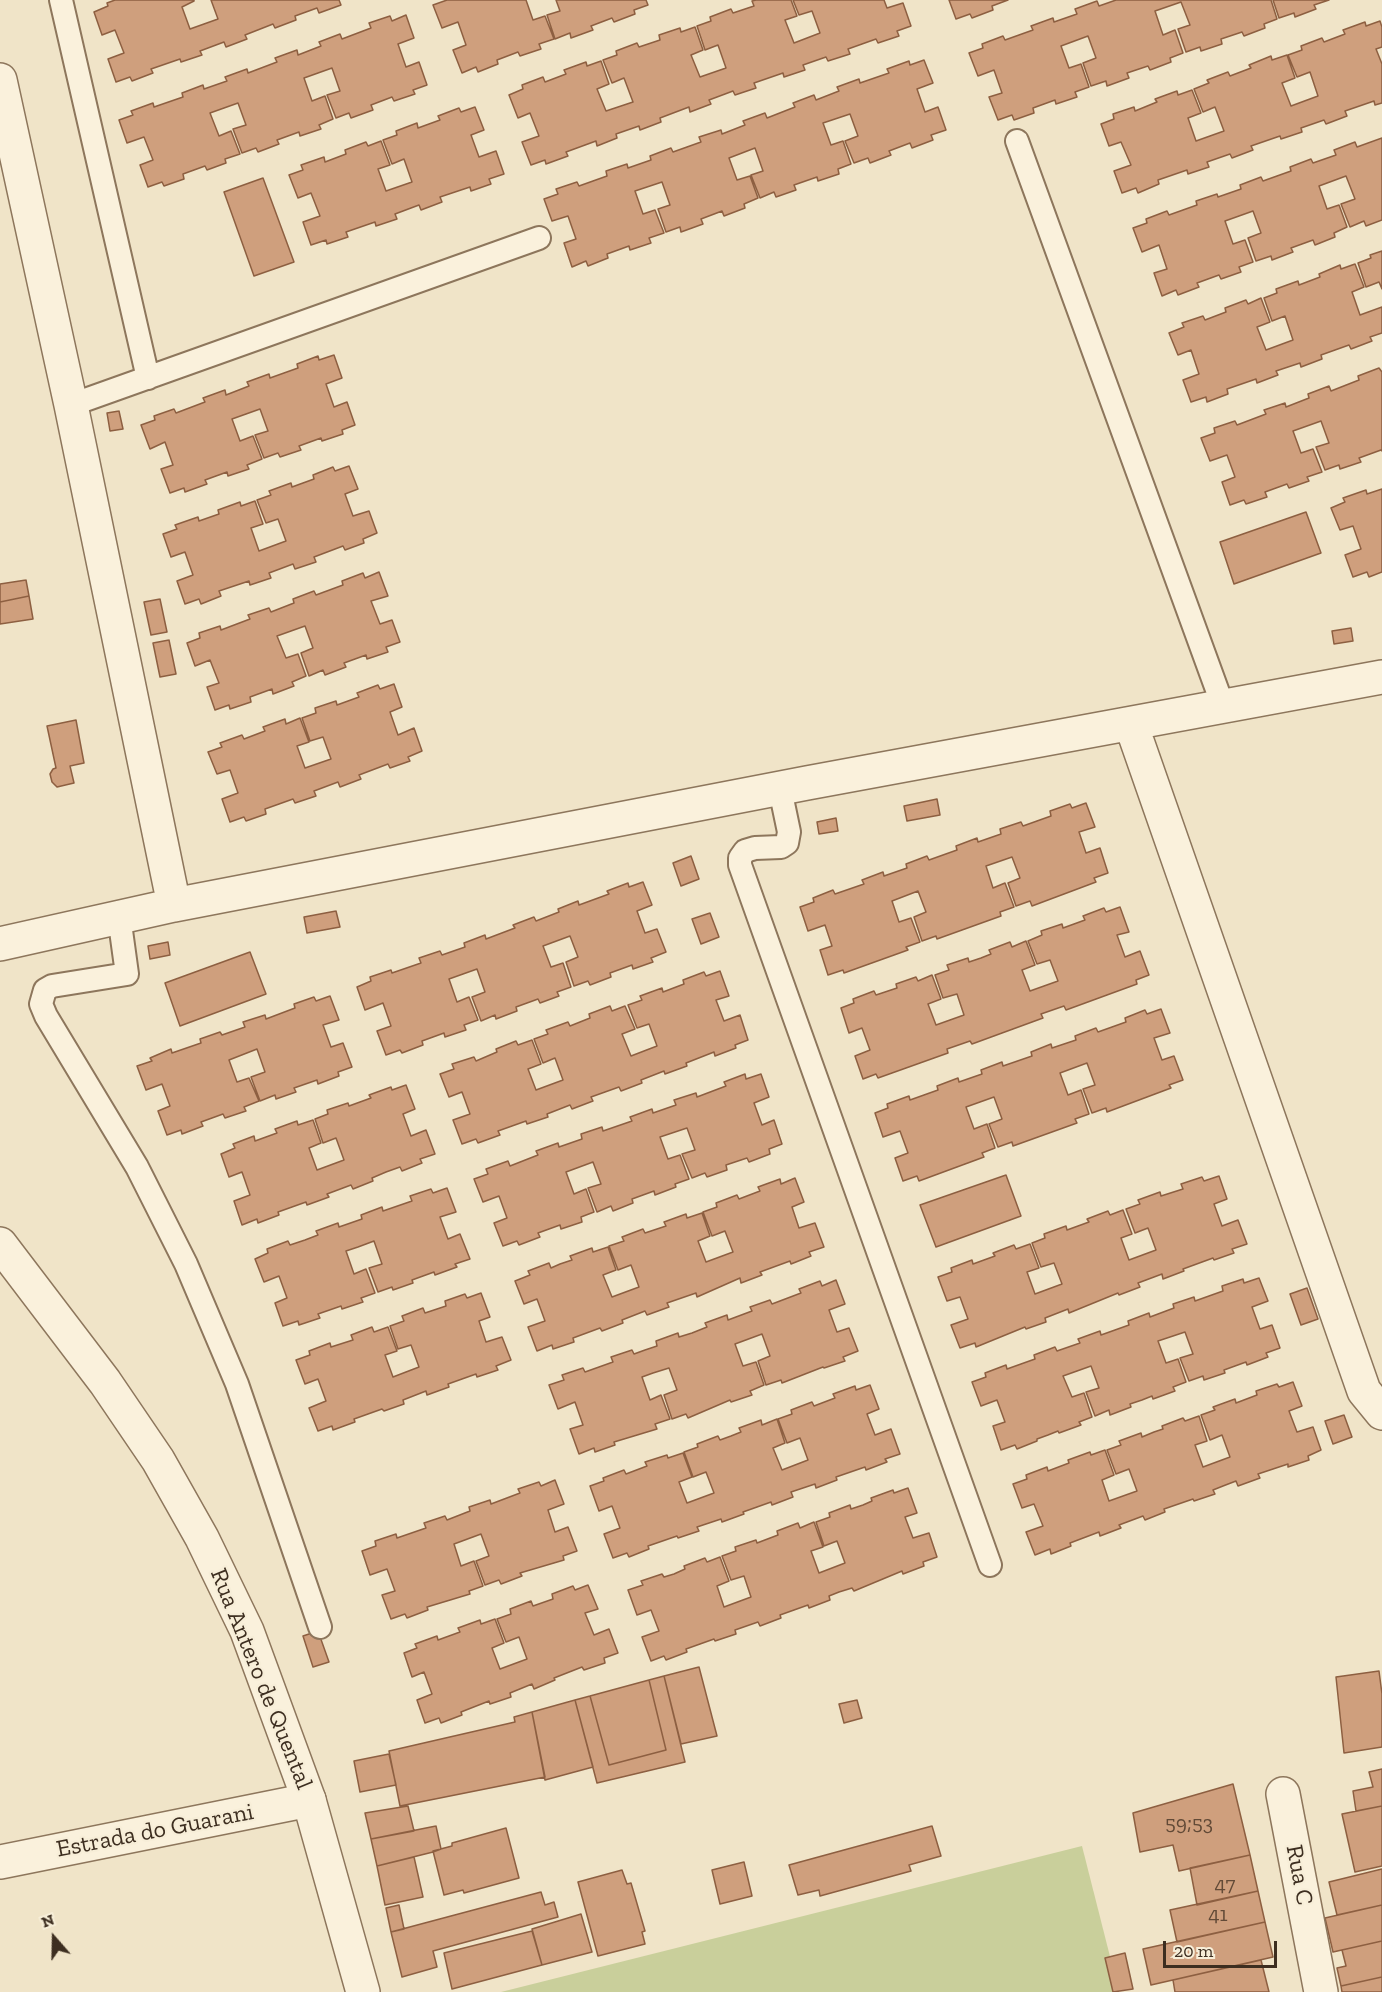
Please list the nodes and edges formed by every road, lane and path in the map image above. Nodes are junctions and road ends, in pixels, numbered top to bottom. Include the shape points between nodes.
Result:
1 (62, 0) edge
2 (0, 80) edge
3 (1017, 141) dead end
4 (539, 237) dead end
5 (148, 378) junction
6 (72, 405) junction
7 (1382, 677) edge
8 (1223, 706) junction
9 (1131, 724) junction
10 (780, 789) junction
11 (174, 905) junction
12 (119, 916) junction
13 (0, 944) edge
14 (0, 1244) edge
15 (1382, 1413) edge
16 (990, 1564) dead end
17 (320, 1628) dead end
18 (1283, 1794) dead end
19 (309, 1800) junction
20 (0, 1862) edge
21 (363, 1992) edge
22 (1321, 1992) edge

1 - 5 lane
2 - 6 street
3 - 8 lane
4 - 5 lane
5 - 6 lane
6 - 11 street
7 - 8 street
8 - 9 street
9 - 10 street
9 - 15 street via 1364,1391
10 - 11 street
10 - 16 lane via 789,832 787,843 745,851 740,865
11 - 12 street
12 - 13 street
12 - 17 lane via 127,974 52,986 45,990 41,1004 137,1167 186,1264 237,1384
14 - 19 street, Rua Antero de Quental via 105,1382 158,1460 196,1528 247,1631
18 - 22 street, Rua C
19 - 20 street, Estrada do Guarani
19 - 21 street, Rua Antero de Quental

